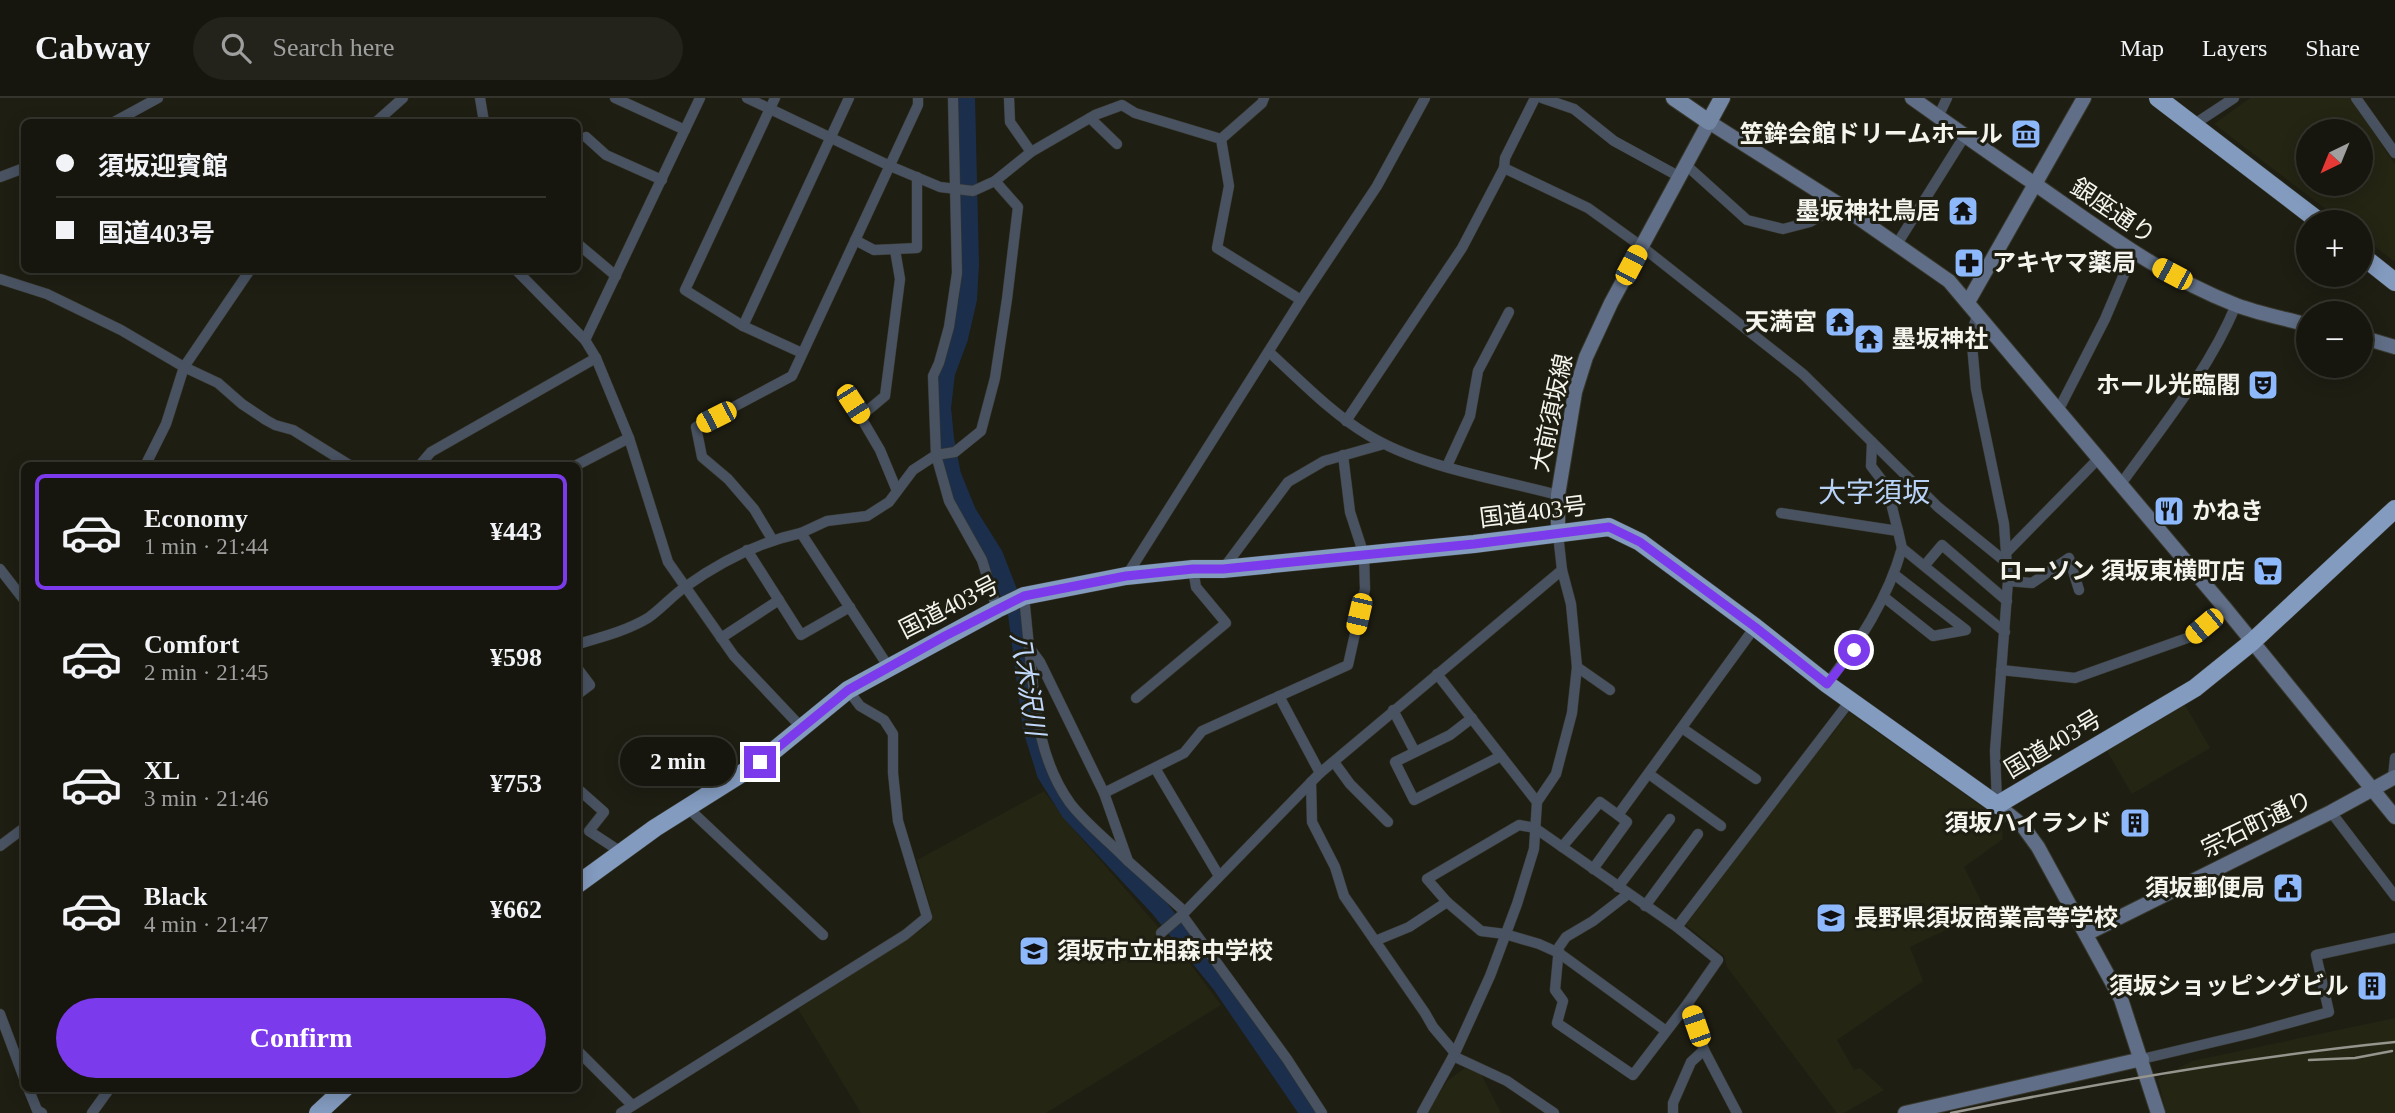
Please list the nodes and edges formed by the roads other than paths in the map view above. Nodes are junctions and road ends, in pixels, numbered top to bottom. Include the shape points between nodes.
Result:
1 (158, 98) edge
2 (403, 98) edge
3 (480, 98) edge
4 (615, 98) edge
5 (700, 98) edge
6 (747, 98) edge
7 (775, 98) edge
8 (849, 98) edge
9 (918, 98) edge
10 (953, 98) edge
11 (1009, 98) edge
12 (1264, 98) edge
13 (1425, 98) edge
14 (1535, 98) edge
15 (1542, 98) edge
16 (1674, 98) edge
17 (1722, 98) edge
18 (1912, 98) edge
19 (1948, 98) edge
20 (2084, 98) edge
21 (2158, 98) edge
22 (2234, 98) edge
23 (2356, 98) edge
24 (1123, 101) edge
25 (769, 109) junction
26 (1938, 117) junction
27 (1090, 118) junction
28 (120, 119) edge
29 (379, 119) edge
30 (484, 119) edge
31 (1709, 122) junction
32 (2193, 125) junction
33 (685, 130) junction
34 (586, 137) dead end
35 (1964, 137) junction
36 (830, 138) junction
37 (1221, 139) junction
38 (1118, 144) dead end
39 (1031, 152) junction
40 (2395, 153) edge
41 (890, 166) junction
42 (1504, 168) junction
43 (21, 170) edge
44 (1683, 171) junction
45 (0, 177) edge
46 (917, 177) junction
47 (662, 180) junction
48 (995, 181) junction
49 (2035, 185) junction
50 (956, 190) junction
51 (1840, 205) junction
52 (2304, 210) edge
53 (855, 240) junction
54 (1897, 244) junction
55 (1641, 246) junction
56 (581, 247) edge
57 (895, 250) junction
58 (2133, 253) junction
59 (2373, 265) edge
60 (248, 273) edge
61 (519, 273) edge
62 (616, 276) junction
63 (0, 279) edge
64 (2395, 282) edge
65 (1301, 300) junction
66 (2236, 305) junction
67 (1973, 307) junction
68 (1509, 312) dead end
69 (2296, 322) edge
70 (743, 326) junction
71 (585, 340) junction
72 (2373, 341) edge
73 (2395, 347) edge
74 (1269, 352) junction
75 (802, 354) junction
76 (596, 358) junction
77 (184, 367) junction
78 (853, 404) dead end
79 (2059, 409) junction
80 (861, 416) junction
81 (1346, 421) junction
82 (629, 438) junction
83 (1872, 442) junction
84 (1384, 444) junction
85 (1343, 455) junction
86 (936, 456) junction
87 (2099, 458) junction
88 (147, 462) edge
89 (345, 462) edge
90 (422, 462) edge
91 (581, 463) edge
92 (1447, 466) junction
93 (2121, 484) junction
94 (897, 491) junction
95 (1558, 495) junction
96 (2395, 509) edge
97 (1781, 513) dead end
98 (1898, 531) junction
99 (801, 533) junction
100 (1558, 534) junction
101 (772, 539) junction
102 (1902, 548) junction
103 (747, 550) junction
104 (1364, 555) junction
105 (2007, 558) junction
106 (1925, 565) junction
107 (0, 569) edge
108 (1193, 569) junction
109 (1223, 569) junction
110 (1562, 570) junction
111 (1895, 575) junction
112 (1126, 576) junction
113 (2008, 581) junction
114 (686, 587) junction
115 (2079, 590) dead end
116 (21, 596) edge
117 (1024, 596) junction
118 (1884, 597) junction
119 (779, 600) junction
120 (2007, 601) junction
121 (850, 607) junction
122 (2225, 608) junction
123 (997, 609) junction
124 (1755, 627) junction
125 (2005, 632) junction
126 (722, 638) junction
127 (2252, 642) junction
128 (581, 643) edge
129 (1029, 647) junction
130 (888, 666) junction
131 (1577, 667) junction
132 (2001, 670) junction
133 (581, 673) edge
134 (1437, 674) junction
135 (1827, 684) junction
136 (848, 690) junction
137 (1610, 690) dead end
138 (581, 692) edge
139 (1279, 696) junction
140 (1136, 698) dead end
141 (1850, 701) junction
142 (1393, 710) junction
143 (1472, 718) junction
144 (802, 728) junction
145 (1682, 728) junction
146 (1415, 752) junction
147 (1501, 756) junction
148 (2395, 758) edge
149 (1334, 762) junction
150 (1155, 768) junction
151 (1321, 773) junction
152 (1649, 774) junction
153 (2394, 777) edge
154 (1756, 779) dead end
155 (1311, 782) junction
156 (2372, 790) junction
157 (581, 792) edge
158 (1104, 793) junction
159 (1537, 802) junction
160 (1997, 805) junction
161 (688, 808) junction
162 (2331, 812) junction
163 (1618, 815) junction
164 (2395, 817) edge
165 (1670, 819) dead end
166 (1388, 822) dead end
167 (1721, 826) dead end
168 (1535, 828) junction
169 (21, 830) edge
170 (1698, 834) dead end
171 (0, 846) edge
172 (1562, 847) junction
173 (621, 852) junction
174 (1128, 861) junction
175 (1593, 869) junction
176 (1219, 876) junction
177 (581, 882) edge
178 (1618, 887) junction
179 (1628, 894) junction
180 (2395, 896) edge
181 (1447, 902) junction
182 (1645, 906) junction
183 (1183, 913) junction
184 (1677, 927) junction
185 (1161, 933) dead end
186 (1505, 934) junction
187 (2086, 934) junction
188 (823, 935) dead end
189 (2395, 938) edge
190 (1375, 941) junction
191 (1559, 953) junction
192 (1688, 1003) junction
193 (0, 1014) edge
194 (1666, 1031) junction
195 (1704, 1050) junction
196 (581, 1054) edge
197 (1454, 1055) junction
198 (2142, 1059) junction
199 (21, 1070) edge
200 (30, 1092) edge
201 (107, 1092) edge
202 (341, 1092) edge
203 (632, 1105) junction
204 (42, 1113) edge
205 (92, 1113) edge
206 (318, 1113) edge
207 (621, 1113) edge
208 (1322, 1113) edge
209 (1422, 1113) edge
210 (1554, 1113) edge
211 (1673, 1113) edge
212 (1737, 1113) edge
213 (1905, 1113) edge
214 (2158, 1113) edge

1 - 28 street
2 - 29 street
3 - 30 street
4 - 33 street
5 - 33 street
6 - 25 street
7 - 25 street
8 - 36 street
9 - 41 street
10 - 50 street
11 - 39 street via 1010,122
12 - 37 street
13 - 65 street via 1377,186
14 - 42 street
15 - 44 street via 1574,109 1614,141
16 - 31 main road
17 - 31 main road
18 - 26 main road, 銀座通り
19 - 26 street
20 - 49 main road
21 - 32 highway
22 - 32 street
23 - 40 street
24 - 27 street
24 - 37 street via 1135,113
25 - 36 street
25 - 70 street via 685,290
26 - 35 main road, 銀座通り
27 - 38 street
27 - 39 street
31 - 44 main road, 大前須坂線
31 - 51 main road
32 - 52 highway
33 - 47 street
34 - 47 street via 607,155
35 - 49 main road, 銀座通り
35 - 54 street
36 - 41 street
36 - 70 street
37 - 65 street via 1229,186 1217,248
39 - 48 street
41 - 46 street
41 - 53 street
42 - 55 street via 1588,208
42 - 81 street via 1462,247
43 - 45 street
44 - 51 street via 1747,220 1783,229 1810,222
44 - 55 main road, 大前須坂線
46 - 50 street
46 - 57 street via 917,248
47 - 62 street
48 - 50 street via 974,191
48 - 86 street via 1017,207 995,378 981,431 955,452
49 - 58 main road, 銀座通り
49 - 67 main road
50 - 86 street via 957,273 949,327 933,376
51 - 54 main road
53 - 57 street via 874,250
53 - 75 street
54 - 67 main road via 1949,281
55 - 83 street via 1803,374
55 - 95 main road, 大前須坂線 via 1586,357 1575,392
56 - 62 street
57 - 80 street via 900,279 885,396
58 - 66 main road, 銀座通り
58 - 79 street
59 - 64 highway
60 - 77 street
61 - 71 street
62 - 71 street
63 - 77 street via 47,294
65 - 74 street
66 - 69 main road, 銀座通り
66 - 93 street via 2203,368
67 - 79 main road
67 - 105 street via 1976,389
68 - 92 street via 1478,371 1470,416
70 - 75 street
71 - 76 street
72 - 73 main road
74 - 81 street
74 - 112 street
75 - 101 street via 792,376 696,427 702,457 754,509
76 - 82 street
76 - 90 street via 431,452
77 - 88 street via 166,424
77 - 89 street via 218,383 275,425 293,430
78 - 80 street
79 - 87 main road
80 - 94 street
81 - 84 street
82 - 91 street
82 - 114 street via 668,562
83 - 98 street via 1871,466 1887,487
83 - 105 street via 1938,508
84 - 85 street
84 - 92 street
85 - 104 street via 1350,512
85 - 109 street via 1288,482
86 - 94 street via 913,470
86 - 123 street via 949,501 982,560
87 - 93 main road
87 - 105 street
92 - 95 street
93 - 122 main road
94 - 99 street via 867,516 827,521
95 - 100 main road, 大前須坂線
96 - 127 highway, 国道403号
97 - 98 street
98 - 102 street
99 - 101 street
99 - 121 street
100 - 104 highway, 国道403号
100 - 110 street
100 - 124 highway, 国道403号 via 1609,527 1640,542
101 - 103 street
102 - 106 street
102 - 111 street
103 - 114 street
103 - 119 street
104 - 109 highway, 国道403号
104 - 139 street via 1365,589 1348,665
105 - 113 street
106 - 120 street via 1942,545
106 - 125 street
107 - 116 street
108 - 109 highway, 国道403号
108 - 112 highway, 国道403号
108 - 140 street via 1196,587 1226,623
110 - 131 street via 1571,604
110 - 134 street
111 - 118 street
111 - 118 street via 1966,630 1933,636
112 - 117 highway, 国道403号
113 - 115 street via 2032,583 2069,558
113 - 120 street
114 - 126 street
114 - 128 street via 649,617
117 - 123 highway, 国道403号
117 - 129 street
118 - 135 street via 1854,650
119 - 121 street via 801,635
119 - 126 street
120 - 125 street
121 - 130 street
122 - 127 main road
122 - 132 street via 2190,638 2075,678
123 - 130 highway, 国道403号
124 - 135 highway, 国道403号
124 - 145 street
125 - 132 street
126 - 144 street
127 - 156 main road
127 - 160 highway, 国道403号 via 2195,688
129 - 158 street
129 - 174 street via 1038,728 1053,774 1072,805
130 - 136 highway, 国道403号
131 - 137 street
131 - 159 street via 1572,713 1556,774
132 - 160 street via 1994,751
133 - 138 street via 590,685
134 - 142 street
134 - 143 street
135 - 141 highway, 国道403号
136 - 144 highway, 国道403号
136 - 203 street via 860,706 884,720 893,734 898,821 927,917
139 - 150 street via 1202,731 1184,753
139 - 151 street
141 - 160 highway, 国道403号
141 - 184 street
142 - 146 street
142 - 149 street
143 - 146 street
143 - 147 street
144 - 161 highway, 国道403号 via 760,762
145 - 152 street
145 - 154 street
146 - 147 street via 1395,762 1414,800
147 - 159 street
148 - 153 street
149 - 151 street
149 - 166 street
150 - 158 street
150 - 176 street
151 - 155 street
152 - 163 street
152 - 167 street
153 - 156 main road, 宗石町通り
155 - 176 street
155 - 190 street via 1312,822 1344,896
156 - 162 main road, 宗石町通り
156 - 164 main road
157 - 173 street via 604,813 589,831
158 - 174 street
159 - 168 street
160 - 187 main road via 2022,825 2038,847
161 - 173 highway, 国道403号
161 - 188 street
162 - 180 street
162 - 187 main road, 宗石町通り
163 - 172 street via 1600,802
163 - 175 street via 1627,822
165 - 178 street
168 - 172 street
168 - 181 street via 1519,825 1427,880
168 - 186 street via 1534,849
169 - 171 street
170 - 182 street
172 - 175 street
173 - 177 highway, 国道403号
174 - 183 street
175 - 178 street
176 - 183 street
178 - 179 street
179 - 182 street
179 - 191 street via 1566,937
181 - 186 street via 1481,931
181 - 190 street via 1409,927
182 - 184 street
183 - 185 street
183 - 208 street
184 - 192 street via 1718,960
186 - 191 street
186 - 197 street
187 - 198 main road via 2122,999
189 - 198 street via 2315,955 2329,1012
190 - 197 street
191 - 194 street
191 - 194 street via 1555,990 1563,1001 1557,1023 1633,1075
192 - 194 street
192 - 195 street
193 - 199 street
195 - 211 street via 1691,1062
195 - 212 street
196 - 203 street
197 - 209 street
197 - 210 street
198 - 213 main road
198 - 214 main road
200 - 204 street
201 - 205 street
202 - 206 highway
203 - 207 street

